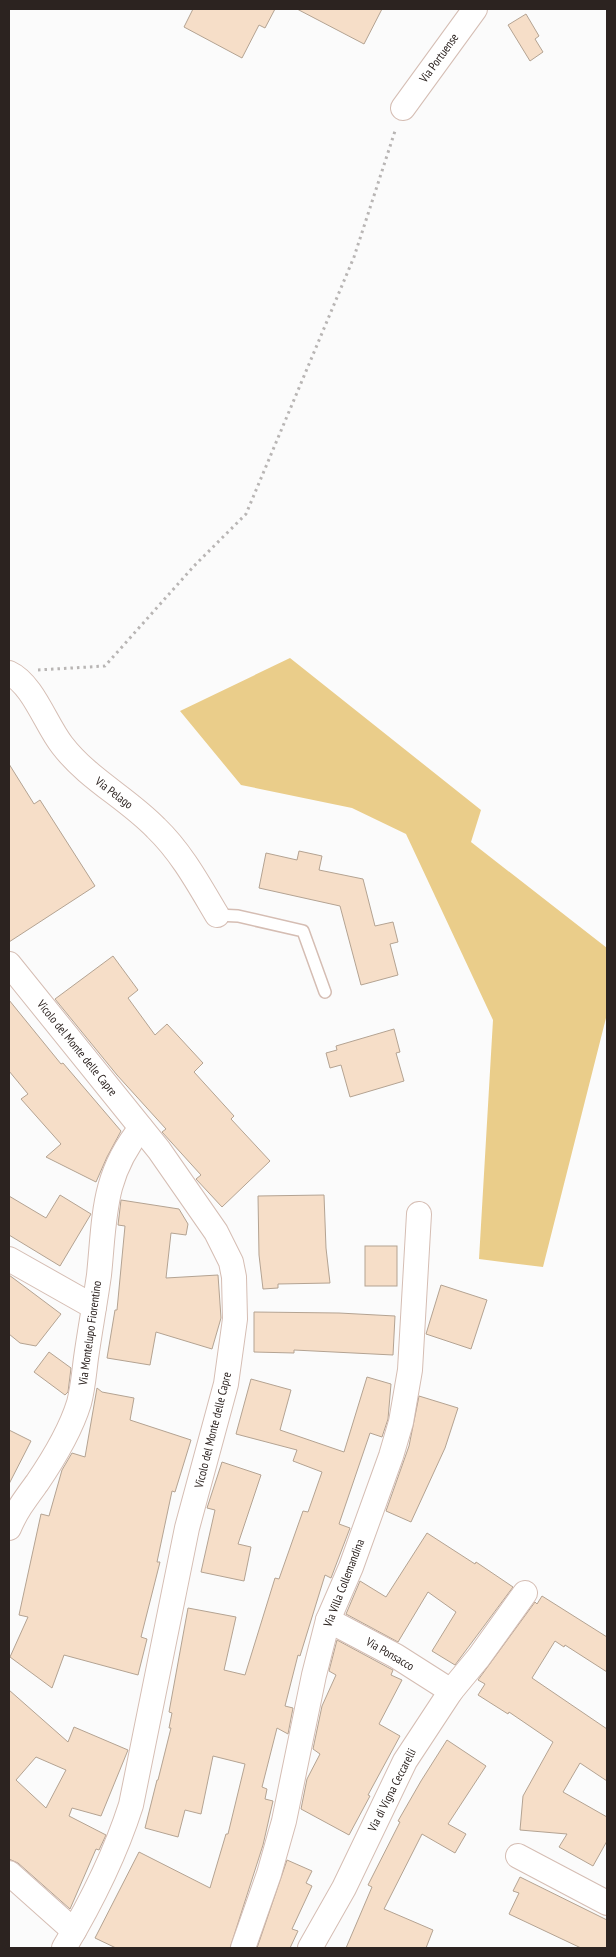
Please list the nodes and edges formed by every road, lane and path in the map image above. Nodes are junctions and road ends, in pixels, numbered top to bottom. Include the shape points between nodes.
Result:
1 (475, 9) edge
2 (403, 108) joint
3 (18, 672) edge
4 (217, 915) joint
5 (9, 964) edge
6 (325, 992) dead end
7 (141, 1128) junction
8 (419, 1214) dead end
9 (9, 1259) edge
10 (94, 1307) junction
11 (9, 1528) edge
12 (525, 1594) dead end
13 (328, 1620) junction
14 (451, 1691) junction
15 (518, 1856) dead end
16 (9, 1873) edge
17 (607, 1903) edge
18 (69, 1940) edge
19 (242, 1948) edge
20 (310, 1948) edge

1 - 2 street, Via Portuense
2 - 3 path via 354,257 246,514 194,566 105,666
3 - 4 street, Via Pelago via 61,744 90,774 158,829 184,862
4 - 6 lane via 238,916 303,931
5 - 7 street, Vicolo del Monte delle Capre
7 - 10 street, Via Montelupo Fiorentino via 121,1157 112,1181
7 - 18 street, Vicolo del Monte delle Capre via 223,1245 234,1277 235,1319 226,1384 187,1528 131,1805 108,1866
8 - 13 street, Via Villa Collemandina via 410,1370 401,1422 355,1558
9 - 10 street
10 - 11 street, Via Montelupo Fiorentino via 76,1413 37,1483 21,1502
12 - 14 street, Via di Vigna Ceccarelli
13 - 14 street, Via Ponsacco via 396,1656
13 - 19 street, Via Villa Collemandina via 284,1821
14 - 20 street, Via di Vigna Ceccarelli via 405,1762 344,1888
15 - 17 street
16 - 18 street

